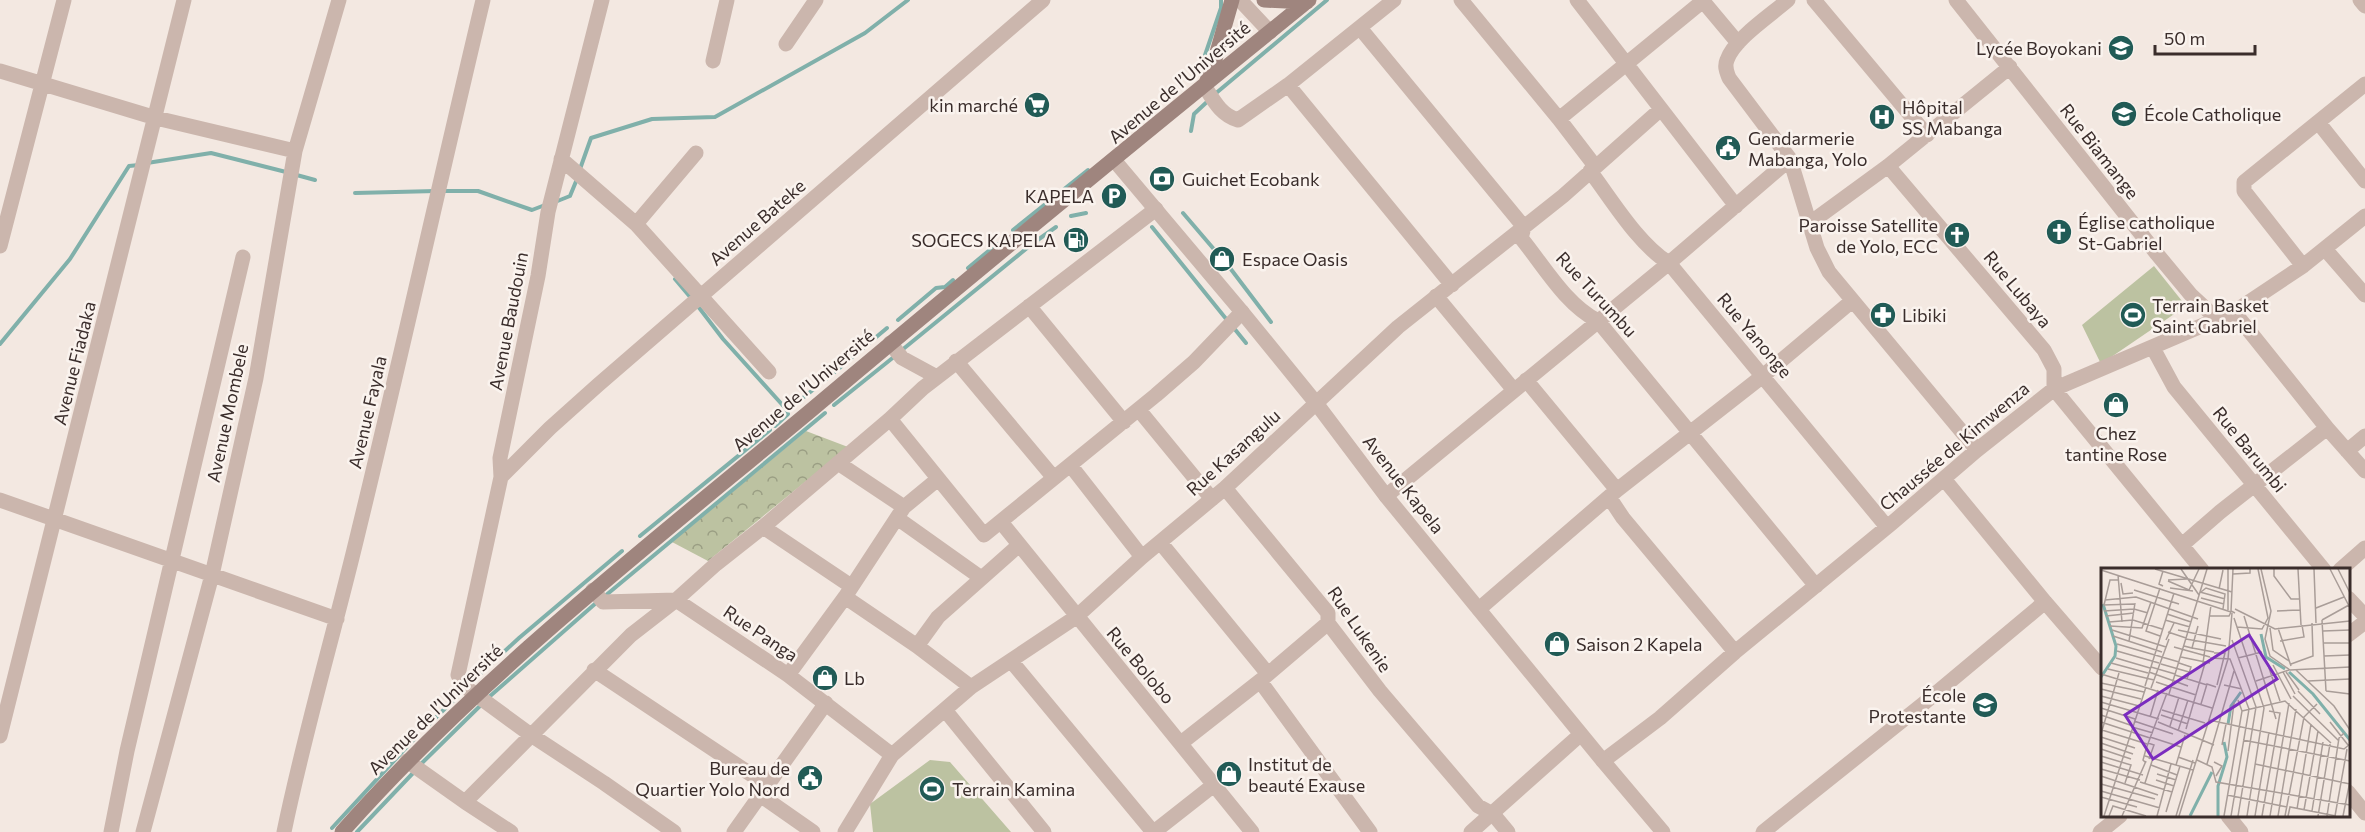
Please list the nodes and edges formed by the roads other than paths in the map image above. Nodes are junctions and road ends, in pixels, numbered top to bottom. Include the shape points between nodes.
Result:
1 (64, 0) edge
2 (184, 0) edge
3 (339, 0) edge
4 (483, 0) edge
5 (603, 0) edge
6 (727, 0) edge
7 (816, 0) edge
8 (1043, 0) edge
9 (1232, 0) edge
10 (1240, 0) edge
11 (1264, 0) edge
12 (1394, 0) edge
13 (1461, 0) edge
14 (1577, 0) edge
15 (1788, 0) edge
16 (1814, 0) edge
17 (1956, 0) edge
18 (2360, 0) edge
19 (1308, 1) edge
20 (1702, 1) edge
21 (2365, 6) edge
22 (1360, 28) junction
23 (1270, 32) junction
24 (1738, 43) junction
25 (786, 44) dead end
26 (713, 61) dead end
27 (1626, 64) junction
28 (2010, 67) junction
29 (0, 71) edge
30 (42, 84) junction
31 (2365, 84) edge
32 (1288, 85) junction
33 (1205, 87) junction
34 (1661, 109) junction
35 (156, 118) junction
36 (1559, 119) junction
37 (2318, 122) junction
38 (1927, 135) junction
39 (295, 151) junction
40 (696, 153) dead end
41 (561, 159) junction
42 (1790, 159) junction
43 (1114, 160) junction
44 (1888, 166) junction
45 (1592, 169) junction
46 (2365, 181) edge
47 (1736, 206) junction
48 (1156, 209) junction
49 (2365, 216) edge
50 (1810, 223) junction
51 (636, 224) junction
52 (1524, 227) junction
53 (0, 246) edge
54 (2325, 249) junction
55 (243, 257) dead end
56 (1669, 263) junction
57 (2303, 266) junction
58 (1452, 285) junction
59 (2365, 295) edge
60 (1436, 296) junction
61 (700, 297) junction
62 (1852, 301) junction
63 (1029, 306) junction
64 (1242, 312) junction
65 (2234, 312) junction
66 (2218, 320) junction
67 (1598, 321) junction
68 (890, 343) junction
69 (2153, 348) junction
70 (956, 361) junction
71 (769, 372) dead end
72 (1764, 375) junction
73 (936, 377) junction
74 (1519, 385) junction
75 (2054, 389) junction
76 (1316, 404) junction
77 (1139, 410) junction
78 (890, 419) junction
79 (1124, 422) junction
80 (2327, 428) junction
81 (1690, 431) junction
82 (2365, 436) edge
83 (1977, 450) junction
84 (2347, 451) junction
85 (838, 463) junction
86 (1071, 466) junction
87 (2365, 471) edge
88 (501, 477) junction
89 (1054, 478) junction
90 (938, 479) junction
91 (1944, 479) junction
92 (2256, 486) junction
93 (1225, 488) junction
94 (1613, 494) junction
95 (1386, 496) junction
96 (1212, 499) junction
97 (0, 500) edge
98 (900, 513) junction
99 (55, 520) junction
100 (1001, 522) junction
101 (763, 527) junction
102 (1887, 527) junction
103 (1160, 542) junction
104 (1019, 545) junction
105 (2182, 545) junction
106 (2365, 548) edge
107 (1142, 557) junction
108 (170, 561) junction
109 (2200, 568) edge
110 (2322, 568) edge
111 (2342, 568) edge
112 (212, 575) junction
113 (980, 577) junction
114 (1816, 586) junction
115 (593, 590) junction
116 (848, 592) junction
117 (676, 600) junction
118 (2350, 601) edge
119 (2045, 602) junction
120 (1479, 609) junction
121 (1076, 617) junction
122 (338, 619) junction
123 (1329, 623) junction
124 (2360, 628) edge
125 (917, 646) junction
126 (1735, 652) junction
127 (2100, 660) edge
128 (1012, 662) junction
129 (594, 670) junction
130 (788, 675) junction
131 (1264, 678) junction
132 (971, 687) junction
133 (477, 693) junction
134 (826, 703) junction
135 (945, 710) junction
136 (1581, 734) junction
137 (531, 735) junction
138 (0, 736) edge
139 (1181, 743) junction
140 (892, 755) junction
141 (407, 761) junction
142 (1603, 762) junction
143 (1215, 784) junction
144 (764, 790) junction
145 (2350, 793) edge
146 (465, 802) junction
147 (2365, 813) edge
148 (1493, 814) junction
149 (2119, 817) edge
150 (2229, 817) edge
151 (666, 830) edge
152 (111, 832) edge
153 (143, 832) edge
154 (284, 832) edge
155 (342, 832) edge
156 (511, 832) edge
157 (734, 832) edge
158 (813, 832) edge
159 (845, 832) edge
160 (1044, 832) edge
161 (1153, 832) edge
162 (1252, 832) edge
163 (1370, 832) edge
164 (1471, 832) edge
165 (1508, 832) edge
166 (1664, 832) edge
167 (1762, 832) edge
168 (2100, 832) edge
169 (2241, 832) edge

1 - 30 street
2 - 35 street, Avenue Fiadaka
3 - 39 street, Avenue Mombele
4 - 122 street, Avenue Fayala
5 - 41 street, Avenue Baudouin
6 - 26 street
7 - 25 street
8 - 61 street, Avenue Bateke
9 - 33 main road
10 - 23 street
11 - 19 main road
12 - 22 street
13 - 36 street, Rue Yanonge
14 - 27 street
15 - 24 street
16 - 38 street
17 - 28 street, Rue Biamange
18 - 21 street
19 - 23 main road, Avenue de l’Université
20 - 24 street
20 - 27 street
22 - 32 street
22 - 52 street, Rue Turumbu
23 - 33 main road, Avenue de l’Université
24 - 42 street via 1727,59 1729,78
27 - 34 street
27 - 36 street
28 - 38 street
28 - 66 street, Rue Biamange via 2157,254
29 - 30 street
30 - 35 street
30 - 53 street
31 - 37 street
32 - 33 street via 1238,120 1227,117
32 - 58 street
33 - 43 main road, Avenue de l’Université
34 - 45 street, Rue Kasangulu
34 - 47 street
35 - 39 street
35 - 99 street, Avenue Fiadaka
36 - 45 street, Rue Yanonge
37 - 46 street
37 - 57 street via 2250,176 2243,186
38 - 44 street
39 - 112 street, Avenue Mombele via 256,378
40 - 51 street
41 - 51 street
41 - 88 street, Avenue Baudouin via 500,458
42 - 47 street
42 - 50 street
43 - 48 street, Avenue Kapela
43 - 68 main road, Avenue de l’Université
44 - 50 street
44 - 75 street, Rue Lubaya via 2043,350 2054,369
45 - 52 street, Rue Kasangulu
45 - 56 street, Rue Yanonge via 1643,240
47 - 56 street
48 - 63 street
48 - 64 street, Avenue Kapela
49 - 54 street, Chaussée de Kimwenza
50 - 62 street via 1822,260
51 - 61 street
52 - 58 street, Rue Kasangulu
52 - 67 street, Rue Turumbu via 1521,238 1572,302
54 - 57 street, Chaussée de Kimwenza
54 - 59 street
55 - 108 street
56 - 67 street
56 - 72 street, Rue Yanonge
57 - 65 street, Chaussée de Kimwenza
58 - 60 street, Rue Kasangulu
60 - 74 street
60 - 76 street, Rue Kasangulu
61 - 71 street
61 - 88 street, Avenue Bateke via 550,428
62 - 72 street
62 - 83 street
63 - 70 street
63 - 79 street
64 - 76 street, Avenue Kapela
64 - 77 street via 1194,362
65 - 66 street, Chaussée de Kimwenza
65 - 80 street
66 - 69 street, Chaussée de Kimwenza
67 - 74 street
67 - 81 street, Rue Turumbu
68 - 73 street via 902,358
68 - 115 main road, Avenue de l’Université
69 - 75 street, Chaussée de Kimwenza
69 - 92 street, Rue Barumbi via 2174,387
70 - 73 street
70 - 89 street
72 - 81 street
72 - 102 street, Rue Yanonge
73 - 78 street
74 - 94 street
74 - 95 street
75 - 83 street, Chaussée de Kimwenza
75 - 105 street
76 - 93 street, Rue Kasangulu
76 - 95 street, Avenue Kapela
77 - 79 street
77 - 96 street
78 - 85 street
78 - 90 street
79 - 86 street
80 - 84 street
80 - 92 street
81 - 94 street
81 - 114 street, Rue Turumbu
82 - 84 street
83 - 91 street, Chaussée de Kimwenza
84 - 87 street
85 - 98 street
85 - 101 street
86 - 89 street
86 - 107 street
88 - 133 street, Avenue Baudouin via 458,675 464,686
89 - 100 street
90 - 98 street
90 - 100 street via 984,535
91 - 102 street, Chaussée de Kimwenza
91 - 119 street
92 - 105 street
92 - 110 street, Rue Barumbi
93 - 96 street, Rue Kasangulu
93 - 123 street, Rue Lukenie via 1328,613
94 - 120 street
94 - 126 street via 1623,518
95 - 120 street, Avenue Kapela
96 - 103 street, Rue Kasangulu
97 - 99 street
98 - 113 street
98 - 116 street
99 - 108 street
99 - 138 street, Avenue Fiadaka
100 - 104 street, Rue Bolobo
101 - 116 street
101 - 117 street
102 - 114 street, Chaussée de Kimwenza
103 - 107 street, Rue Kasangulu
103 - 131 street
104 - 113 street
104 - 121 street, Rue Bolobo
105 - 109 street
106 - 111 street
107 - 121 street, Rue Kasangulu
108 - 112 street
108 - 152 street
112 - 122 street
112 - 153 street, Avenue Mombele
113 - 125 street via 938,617
114 - 126 street, Chaussée de Kimwenza
115 - 117 street via 603,602
115 - 133 main road, Avenue de l’Université
116 - 125 street
116 - 130 street
117 - 129 street
117 - 130 street, Rue Panga
118 - 124 street
119 - 127 street
119 - 167 street
120 - 136 street, Avenue Kapela
121 - 128 street, Rue Kasangulu
121 - 139 street, Rue Bolobo
122 - 154 street, Avenue Fayala
123 - 131 street
123 - 148 street, Rue Lukenie via 1451,776 1478,806
125 - 132 street
126 - 142 street, Chaussée de Kimwenza
128 - 132 street, Rue Kasangulu
128 - 161 street
129 - 137 street
129 - 144 street
130 - 134 street, Rue Panga
131 - 139 street
131 - 163 street
132 - 135 street, Rue Kasangulu
133 - 137 street
133 - 141 main road, Avenue de l’Université
134 - 140 street, Rue Panga
134 - 144 street
135 - 140 street, Rue Kasangulu
135 - 160 street
136 - 142 street, Avenue Kapela
136 - 148 street
137 - 146 street
137 - 151 street
139 - 143 street, Rue Bolobo
140 - 159 street, Rue Kasangulu
141 - 146 street
141 - 155 main road, Avenue de l’Université
142 - 166 street, Avenue Kapela
143 - 161 street
143 - 162 street, Rue Bolobo
144 - 157 street
144 - 158 street
145 - 147 street
146 - 156 street
148 - 164 street
148 - 165 street, Rue Lukenie
149 - 168 street
150 - 169 street

